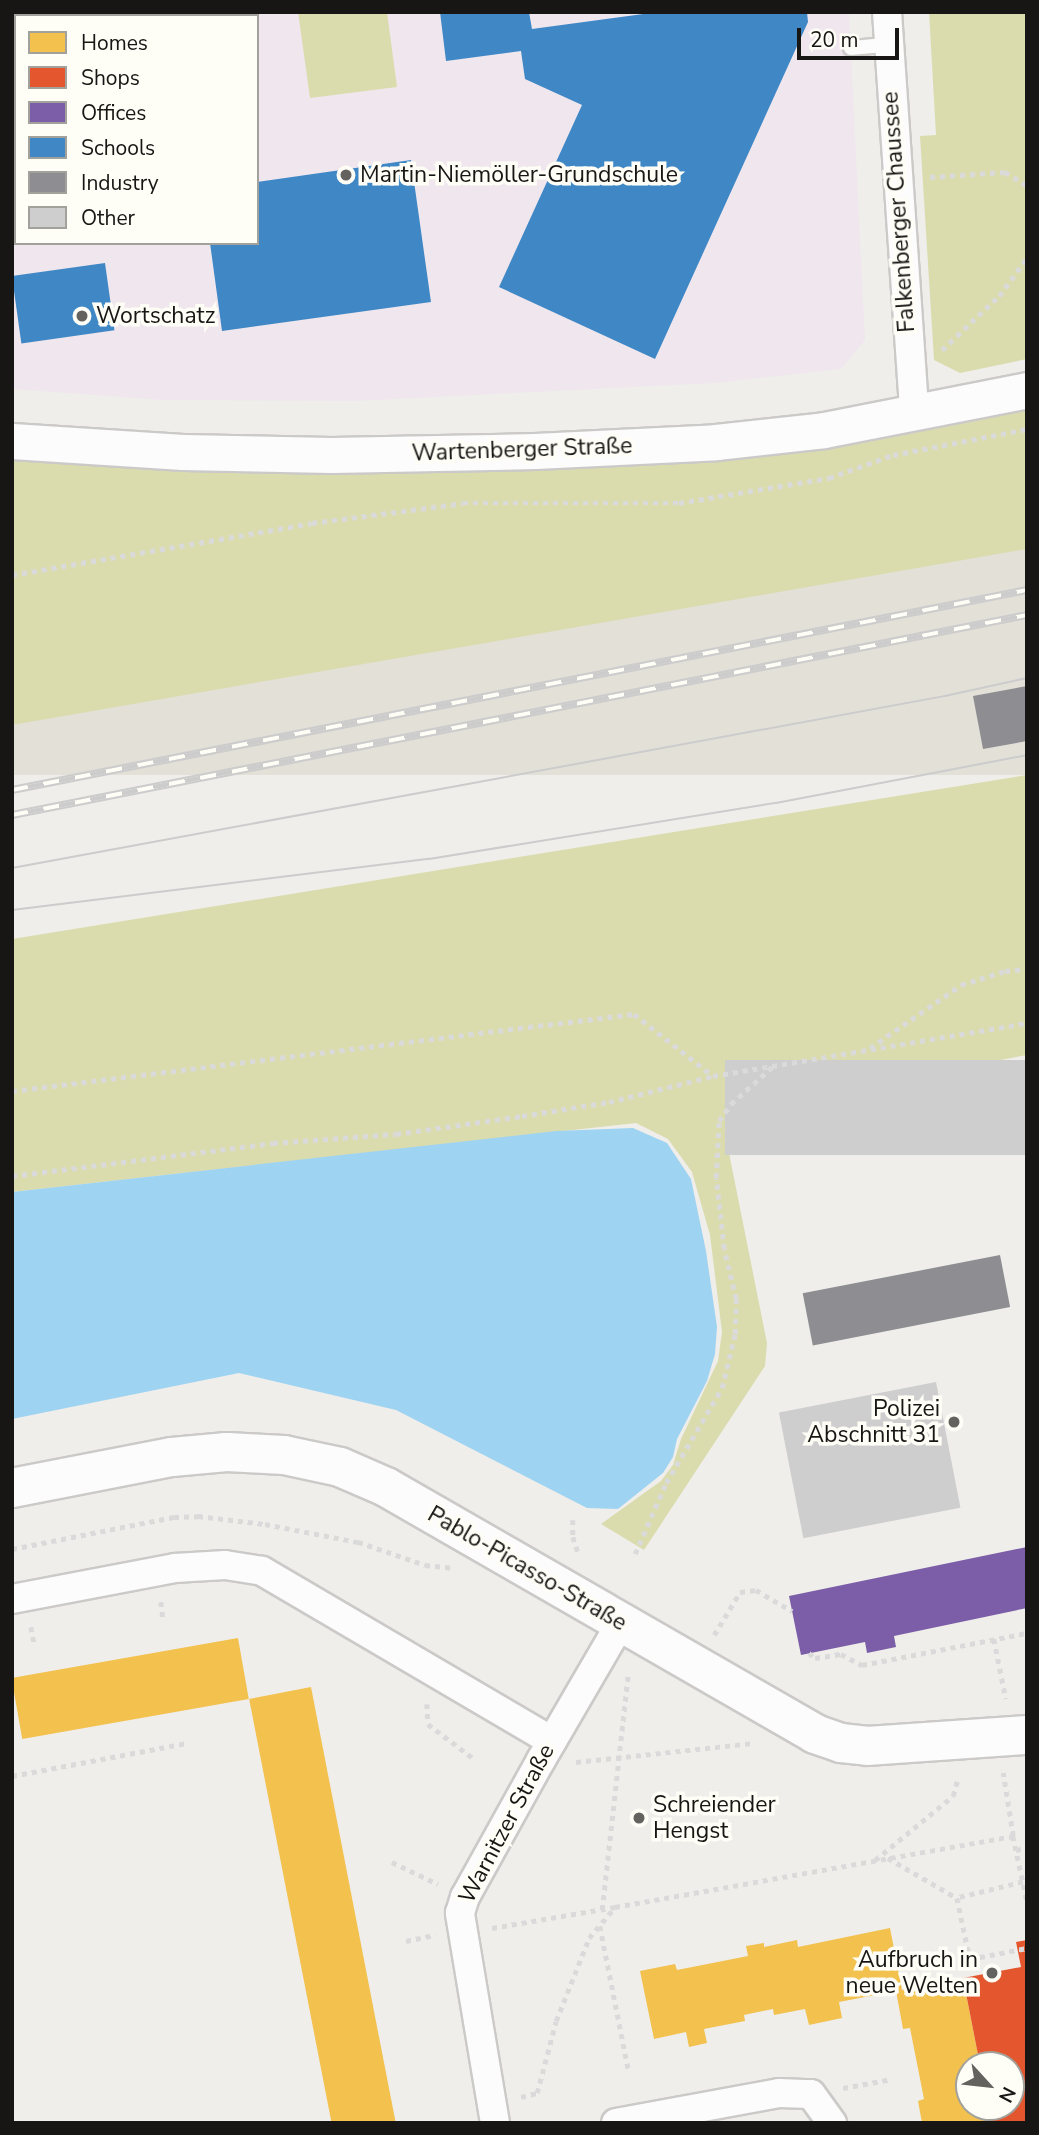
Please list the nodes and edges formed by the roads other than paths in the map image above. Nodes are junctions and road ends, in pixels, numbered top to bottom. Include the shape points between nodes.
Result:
1 (887, 12) edge
2 (889, 45) junction
3 (851, 48) dead end
4 (1027, 390) edge
5 (914, 411) junction
6 (12, 441) edge
7 (12, 1488) edge
8 (12, 1599) edge
9 (620, 1624) junction
10 (1027, 1735) edge
11 (546, 1751) junction
12 (495, 2122) edge
13 (616, 2123) edge
14 (832, 2123) edge

1 - 2 street, Falkenberger Chaussee
2 - 3 lane
2 - 5 street, Falkenberger Chaussee
4 - 5 street, Wartenberger Straße
5 - 6 street, Wartenberger Straße via 824,430 716,442 535,451 317,455
7 - 9 main road, Pablo-Picasso-Straße via 172,1457 227,1452 295,1457 340,1467 386,1487
8 - 11 street via 175,1567 225,1565 262,1571
9 - 10 main road, Pablo-Picasso-Straße via 816,1734 841,1743 927,1745
9 - 11 street, Warnitzer Straße
11 - 12 street, Warnitzer Straße via 460,1913
13 - 14 street via 779,2093 811,2094

